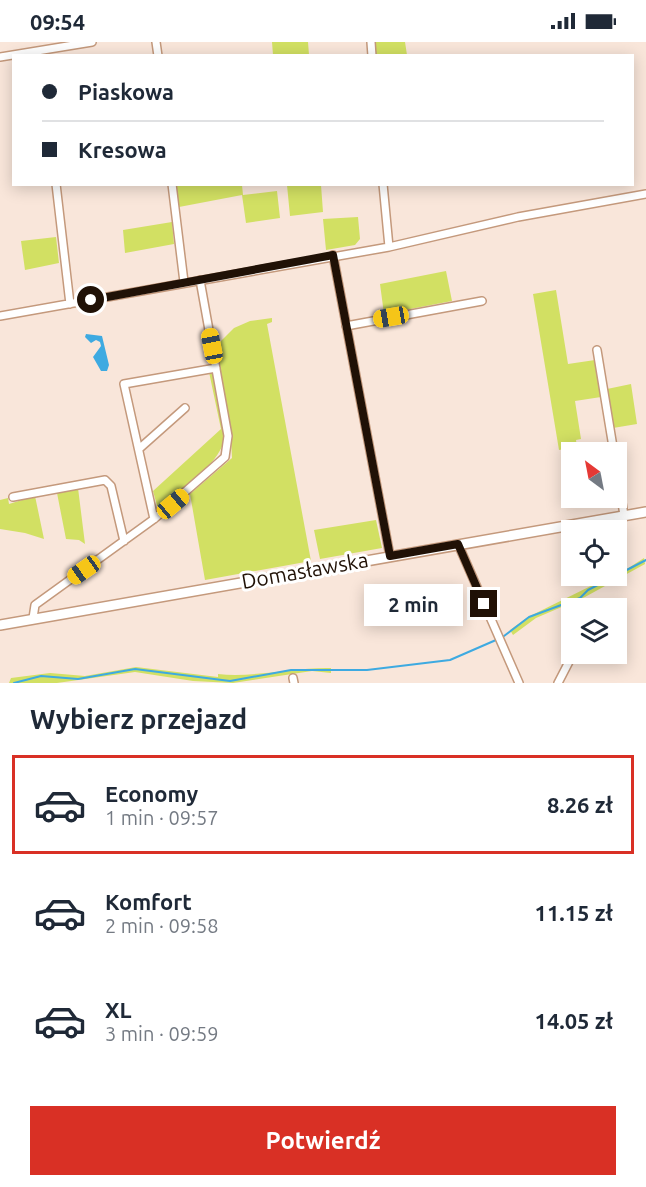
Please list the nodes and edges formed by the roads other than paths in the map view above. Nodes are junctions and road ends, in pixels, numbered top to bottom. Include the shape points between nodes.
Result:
1 (92, 42) edge
2 (43, 53) edge
3 (56, 186) edge
4 (172, 186) edge
5 (382, 186) edge
6 (646, 194) edge
7 (389, 247) junction
8 (333, 255) junction
9 (200, 280) junction
10 (184, 282) junction
11 (482, 301) dead end
12 (70, 303) junction
13 (0, 316) edge
14 (346, 326) junction
15 (597, 350) dead end
16 (216, 368) junction
17 (185, 408) dead end
18 (612, 442) edge
19 (140, 448) junction
20 (13, 497) dead end
21 (623, 508) edge
22 (646, 512) edge
23 (624, 516) junction
24 (154, 519) junction
25 (124, 541) junction
26 (458, 544) junction
27 (390, 556) junction
28 (33, 618) junction
29 (0, 625) edge
30 (568, 664) edge
31 (519, 683) edge
32 (558, 683) edge

1 - 2 street
3 - 12 street
4 - 10 street
5 - 7 street
6 - 7 street
7 - 8 street
8 - 9 street
8 - 14 street
9 - 10 street
9 - 16 street
10 - 12 street
11 - 14 street
12 - 13 street
14 - 27 street
15 - 18 street
16 - 19 street via 124,384
16 - 24 street via 228,436 227,453 221,463
17 - 19 street
19 - 24 street
20 - 25 street via 105,480 111,486
21 - 23 street
22 - 23 street, Domasławska
23 - 26 street, Domasławska
24 - 25 street
25 - 28 street via 37,603
26 - 27 street, Domasławska
26 - 31 street
27 - 28 street, Domasławska
28 - 29 street, Domasławska
30 - 32 street

